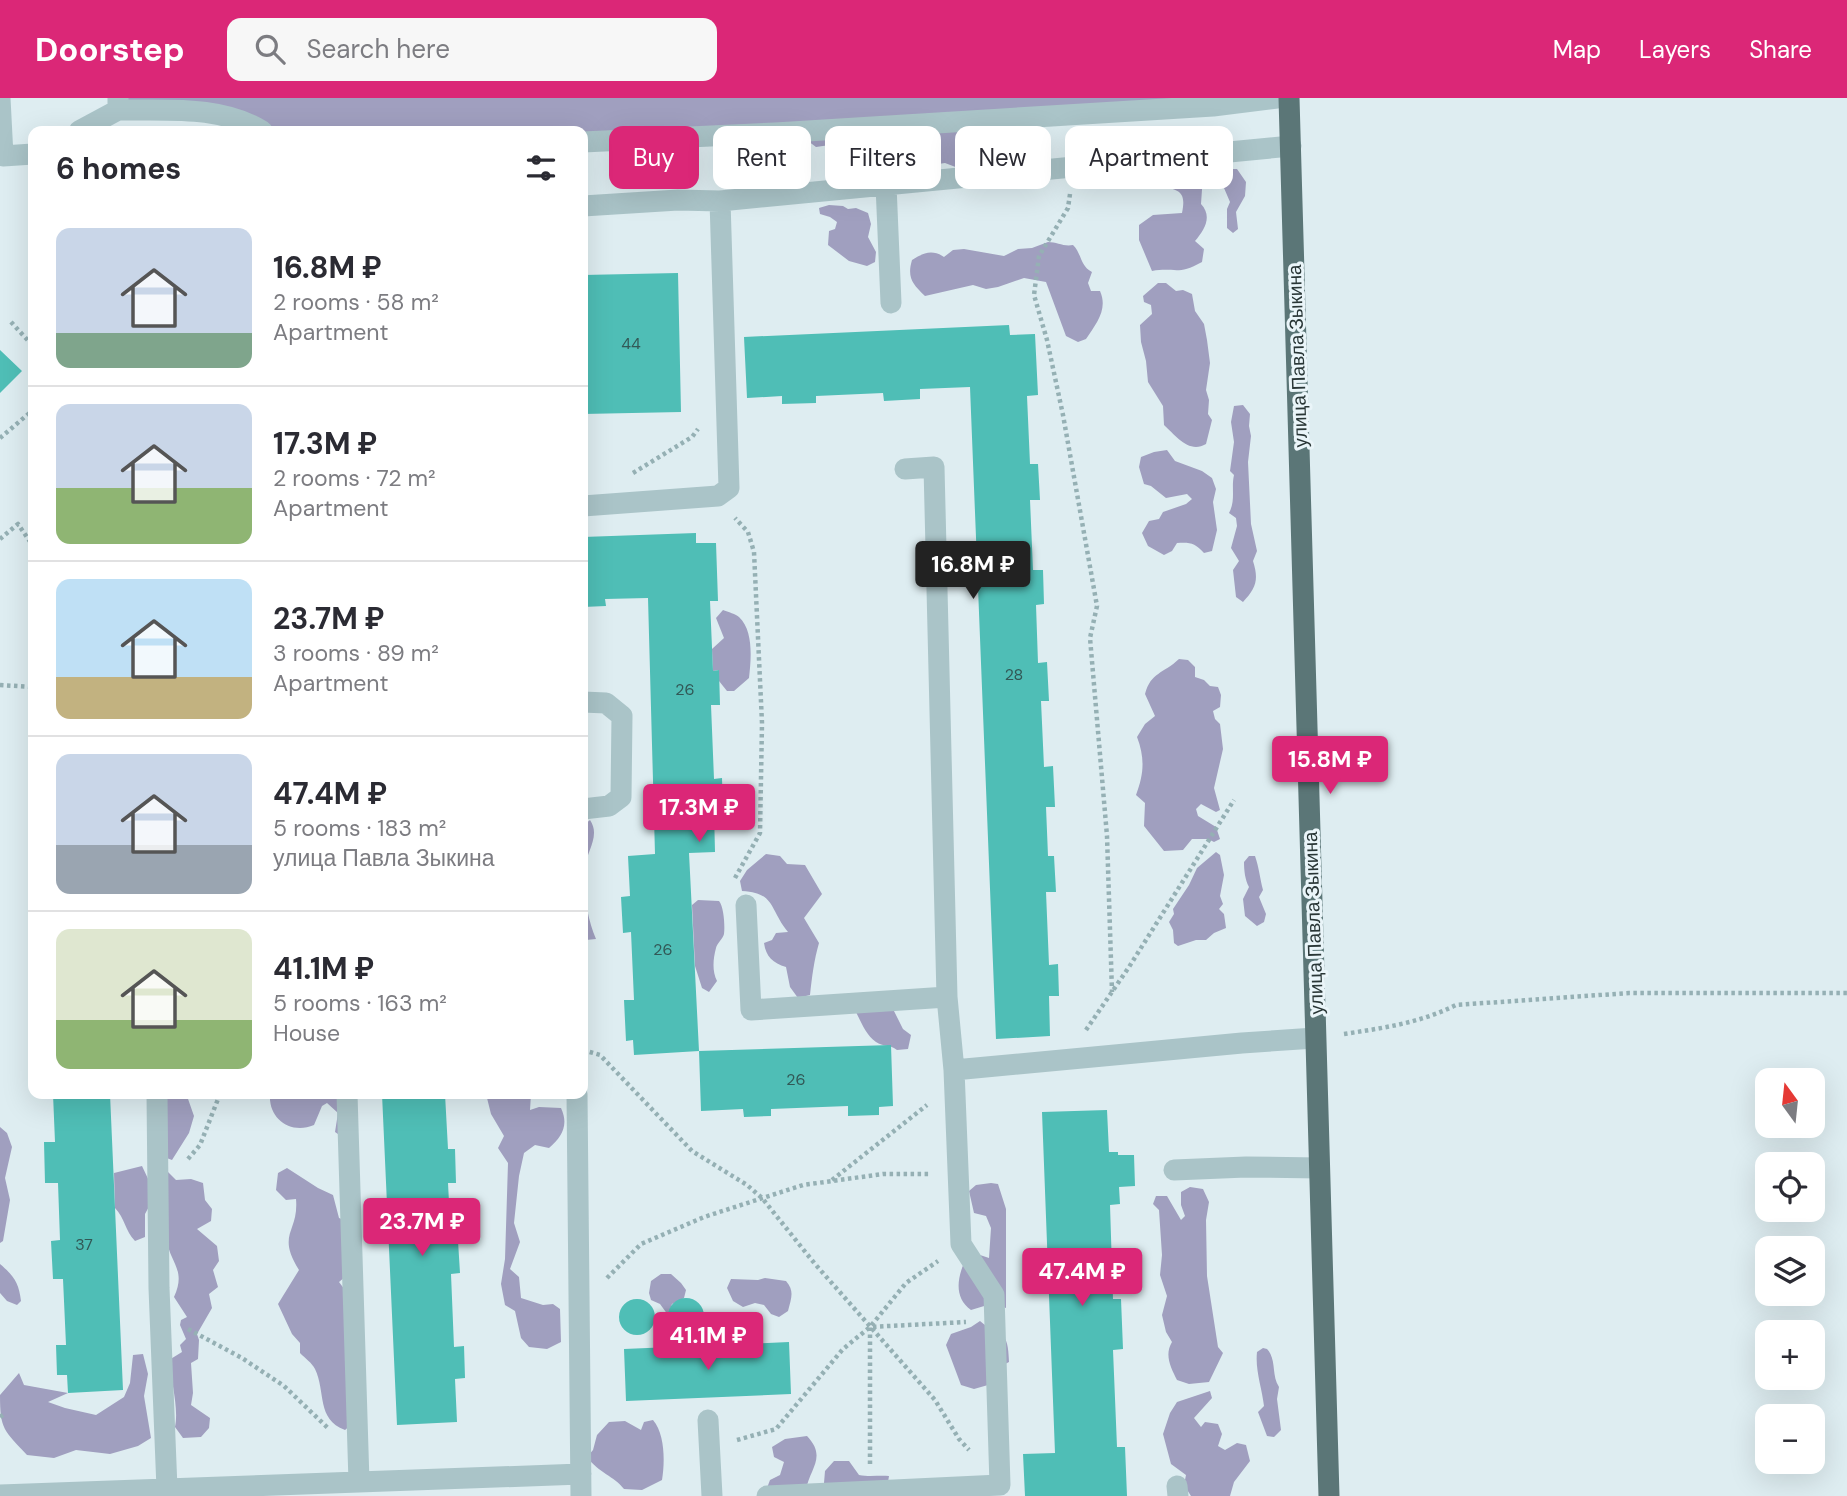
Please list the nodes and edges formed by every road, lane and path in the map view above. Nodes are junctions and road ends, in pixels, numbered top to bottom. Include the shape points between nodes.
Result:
1 (1, 98) edge
2 (1277, 98) edge
3 (1289, 98) edge
4 (118, 104) edge
5 (153, 104) edge
6 (86, 126) edge
7 (254, 126) edge
8 (811, 131) edge
9 (713, 136) edge
10 (588, 142) edge
11 (1291, 146) junction
12 (28, 154) edge
13 (941, 180) edge
14 (776, 189) edge
15 (842, 189) edge
16 (886, 189) edge
17 (776, 195) junction
18 (720, 201) junction
19 (588, 206) edge
20 (1034, 295) dead end
21 (891, 303) dead end
22 (11, 322) dead end
23 (28, 341) edge
24 (28, 414) edge
25 (699, 426) dead end
26 (0, 438) edge
27 (905, 469) dead end
28 (628, 477) dead end
29 (718, 496) junction
30 (588, 506) edge
31 (0, 539) edge
32 (28, 539) edge
33 (0, 685) edge
34 (28, 687) edge
35 (588, 702) edge
36 (1234, 800) dead end
37 (588, 808) edge
38 (728, 888) dead end
39 (746, 905) dead end
40 (1112, 992) junction
41 (1847, 993) edge
42 (947, 997) junction
43 (1315, 1038) junction
44 (588, 1051) edge
45 (1066, 1059) junction
46 (954, 1075) junction
47 (157, 1099) edge
48 (218, 1099) edge
49 (347, 1099) edge
50 (577, 1099) edge
51 (1319, 1168) junction
52 (158, 1170) junction
53 (1174, 1170) dead end
54 (958, 1174) junction
55 (831, 1181) junction
56 (762, 1198) junction
57 (961, 1244) junction
58 (579, 1306) junction
59 (160, 1314) junction
60 (995, 1320) junction
61 (870, 1327) junction
62 (708, 1420) dead end
63 (710, 1448) junction
64 (358, 1455) junction
65 (581, 1474) junction
66 (359, 1482) junction
67 (1000, 1485) junction
68 (167, 1489) junction
69 (869, 1492) junction
70 (0, 1495) edge
71 (581, 1496) edge
72 (712, 1496) edge
73 (767, 1496) edge
74 (1329, 1496) edge

1 - 12 lane via 3,156
2 - 8 lane
3 - 11 main road, улица Павла Зыкина
4 - 5 lane
4 - 6 lane
5 - 7 lane
9 - 10 lane
11 - 13 lane
11 - 43 main road, улица Павла Зыкина
14 - 17 lane
15 - 17 lane
16 - 21 lane
17 - 18 lane
18 - 19 lane
18 - 29 lane via 729,488
20 - 40 path via 1063,415 1097,606 1090,638 1107,836
22 - 23 path
24 - 26 path
25 - 28 path via 692,437
27 - 42 lane via 934,467
29 - 30 lane
29 - 38 path via 748,532 754,552 762,723 760,833
31 - 32 path via 18,524
33 - 34 path
35 - 37 lane via 606,703 622,716 621,797 609,806
36 - 40 path
39 - 42 lane via 751,1010
40 - 45 path
41 - 43 path via 1629,993 1455,1005 1399,1026
42 - 46 lane
43 - 45 lane
43 - 51 main road, улица Павла Зыкина
44 - 56 path via 600,1055 692,1151
45 - 46 lane
46 - 54 lane
46 - 55 path via 946,1090
47 - 52 lane
48 - 52 path via 200,1145 184,1163
49 - 64 lane
50 - 58 lane
51 - 53 lane
51 - 74 main road, улица Павла Зыкина
52 - 59 lane
54 - 55 path via 883,1174
54 - 57 lane
55 - 56 path
56 - 58 path via 641,1244
56 - 61 path
57 - 60 lane via 994,1295
57 - 61 path via 906,1283
58 - 65 lane
59 - 64 path via 284,1386
59 - 68 lane
60 - 61 path
60 - 67 lane
61 - 63 path via 843,1349 776,1429
61 - 67 path via 935,1400 960,1439
61 - 69 path
62 - 63 lane
63 - 72 lane
64 - 66 lane
65 - 66 lane
65 - 71 lane
66 - 68 lane
67 - 69 lane
68 - 70 lane
69 - 73 lane

